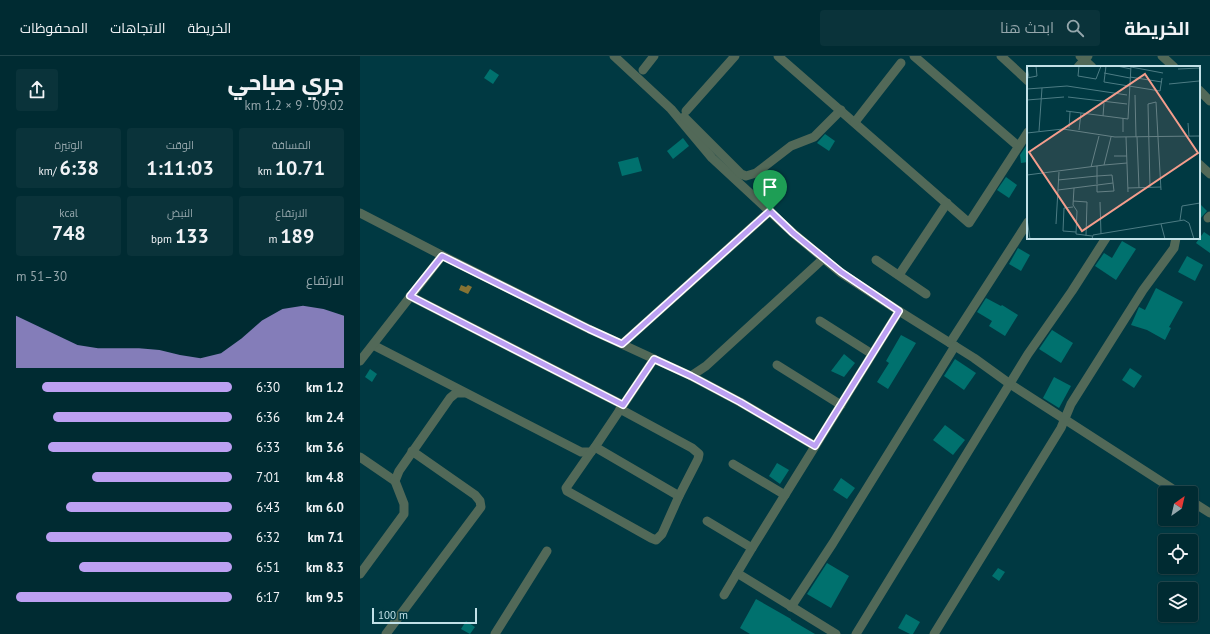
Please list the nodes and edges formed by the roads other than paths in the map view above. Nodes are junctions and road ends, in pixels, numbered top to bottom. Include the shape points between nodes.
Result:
1 (614, 56) edge
2 (654, 56) edge
3 (735, 56) edge
4 (778, 56) edge
5 (914, 56) edge
6 (1002, 56) edge
7 (1162, 56) edge
8 (1082, 60) edge
9 (901, 63) dead end
10 (1091, 66) edge
11 (1173, 66) edge
12 (643, 70) dead end
13 (1027, 80) edge
14 (1200, 91) edge
15 (1210, 101) edge
16 (671, 109) junction
17 (841, 110) junction
18 (686, 111) dead end
19 (855, 122) junction
20 (1027, 133) edge
21 (1018, 146) junction
22 (1200, 165) edge
23 (1210, 174) edge
24 (947, 204) junction
25 (770, 211) junction
26 (360, 213) edge
27 (1027, 224) edge
28 (1105, 239) edge
29 (1176, 239) edge
30 (442, 256) junction
31 (824, 258) junction
32 (876, 260) dead end
33 (898, 275) junction
34 (926, 294) dead end
35 (410, 296) junction
36 (899, 311) junction
37 (820, 321) dead end
38 (622, 344) junction
39 (953, 344) junction
40 (373, 345) junction
41 (872, 354) junction
42 (654, 359) junction
43 (360, 361) edge
44 (777, 364) dead end
45 (691, 376) junction
46 (1010, 384) junction
47 (464, 393) junction
48 (841, 405) junction
49 (621, 407) junction
50 (1065, 418) junction
51 (815, 446) junction
52 (593, 449) junction
53 (412, 451) junction
54 (360, 457) edge
55 (733, 464) dead end
56 (395, 481) junction
57 (1169, 486) edge
58 (785, 495) junction
59 (679, 496) junction
60 (1198, 505) edge
61 (1210, 513) edge
62 (707, 521) dead end
63 (752, 548) junction
64 (547, 551) dead end
65 (737, 573) junction
66 (360, 574) edge
67 (724, 595) dead end
68 (791, 607) junction
69 (386, 634) edge
70 (495, 634) edge
71 (836, 634) edge
72 (856, 634) edge
73 (934, 634) edge

1 - 16 street
2 - 12 street
3 - 18 street
4 - 17 street
5 - 21 street
6 - 13 street
7 - 11 street
8 - 10 street
9 - 19 street
14 - 15 street
16 - 17 street via 689,121 741,174 746,176 756,173 791,146 814,137
16 - 25 street via 712,158
17 - 19 street
19 - 24 street
20 - 21 street
21 - 24 street via 969,223
22 - 23 street
24 - 33 street
25 - 31 street
25 - 38 street
26 - 30 street
27 - 39 street
28 - 46 street
29 - 50 street via 1174,248 1112,337
30 - 35 street
30 - 38 street
31 - 36 street
31 - 45 street via 706,366
32 - 33 street
33 - 34 street
35 - 40 street
35 - 49 street
36 - 39 street
36 - 41 street
37 - 41 street
38 - 42 street
39 - 46 street
39 - 68 street via 833,543
40 - 43 street
40 - 47 street
41 - 48 street
42 - 45 street
42 - 49 street
44 - 48 street
45 - 51 street
46 - 50 street
46 - 72 street
47 - 52 street via 571,448 581,452
47 - 53 street via 456,393 450,398
48 - 51 street
49 - 52 street
49 - 59 street via 699,454
50 - 57 street
50 - 73 street
51 - 58 street
52 - 59 street
52 - 59 street via 566,488 567,491 651,538 656,540 659,537
53 - 56 street
53 - 69 street via 475,495 482,507
54 - 56 street
55 - 58 street
56 - 66 street via 404,504 404,514
58 - 63 street
60 - 61 street
62 - 63 street
63 - 65 street
64 - 70 street
65 - 67 street
65 - 68 street
68 - 71 street

